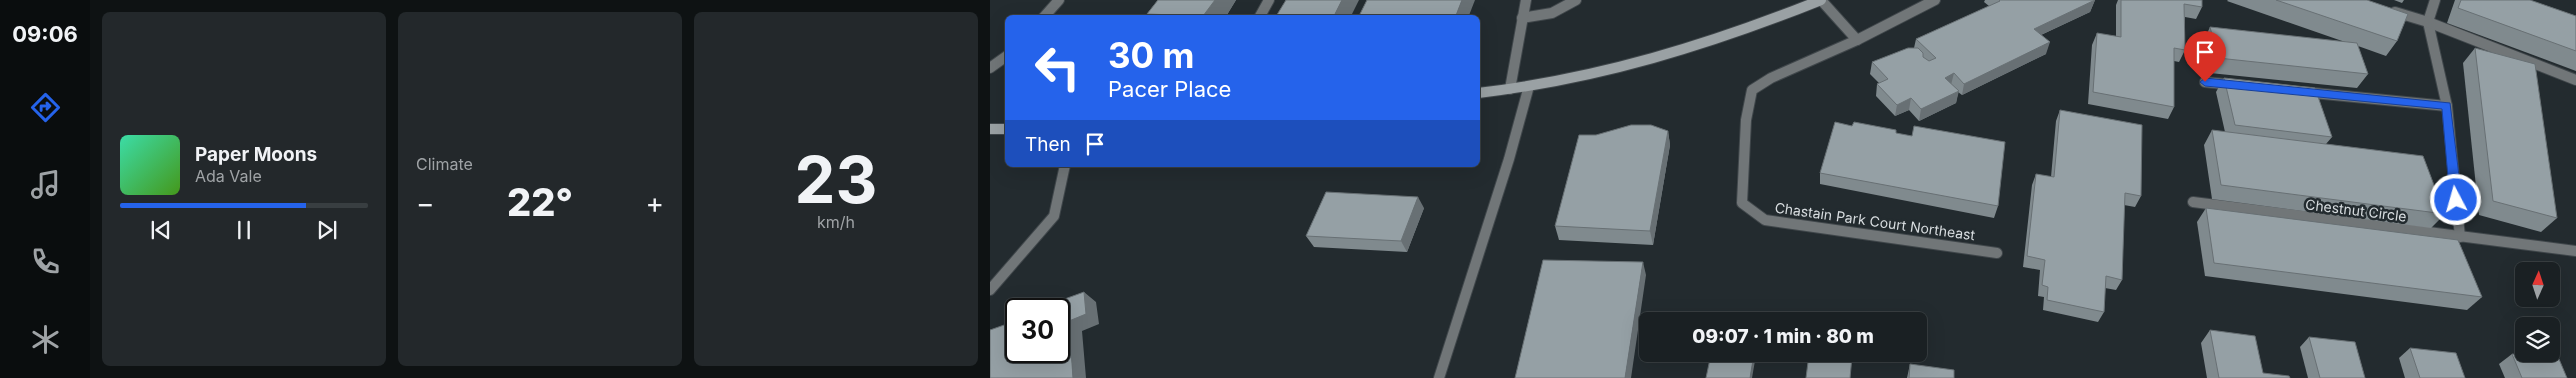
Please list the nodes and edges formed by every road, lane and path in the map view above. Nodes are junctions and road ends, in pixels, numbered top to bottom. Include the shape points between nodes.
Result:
1 (1059, 0) edge
2 (1269, 0) edge
3 (1526, 0) edge
4 (1576, 0) edge
5 (1821, 0) edge
6 (1935, 0) edge
7 (2435, 0) edge
8 (2384, 8) edge
9 (1046, 15) edge
10 (1261, 15) edge
11 (1522, 18) junction
12 (2428, 22) junction
13 (1857, 40) junction
14 (1005, 57) edge
15 (990, 68) edge
16 (2576, 80) edge
17 (2205, 82) dead end
18 (1529, 86) junction
19 (2244, 86) edge
20 (1510, 89) junction
21 (2292, 90) edge
22 (1480, 93) edge
23 (2447, 106) junction
24 (990, 129) edge
25 (1005, 129) edge
26 (1065, 167) edge
27 (2193, 202) dead end
28 (2460, 237) junction
29 (2576, 251) edge
30 (1997, 253) dead end
31 (990, 290) edge
32 (1439, 378) edge

1 - 9 street
2 - 10 street
3 - 11 street
4 - 11 street via 1552,13
5 - 13 street
5 - 18 street via 1685,51 1592,75
6 - 13 street, Chastain Park Court Northeast
7 - 12 street
8 - 12 street
11 - 20 street
12 - 16 street
12 - 23 street
13 - 30 street, Chastain Park Court Northeast via 1771,78 1752,90 1746,120 1742,204 1765,220
14 - 15 street
17 - 19 street
18 - 20 street
18 - 32 street via 1510,159
20 - 22 street
21 - 23 street
23 - 28 street
24 - 25 street
26 - 31 street via 1054,216
27 - 28 street, Chestnut Circle
28 - 29 street, Chestnut Circle

